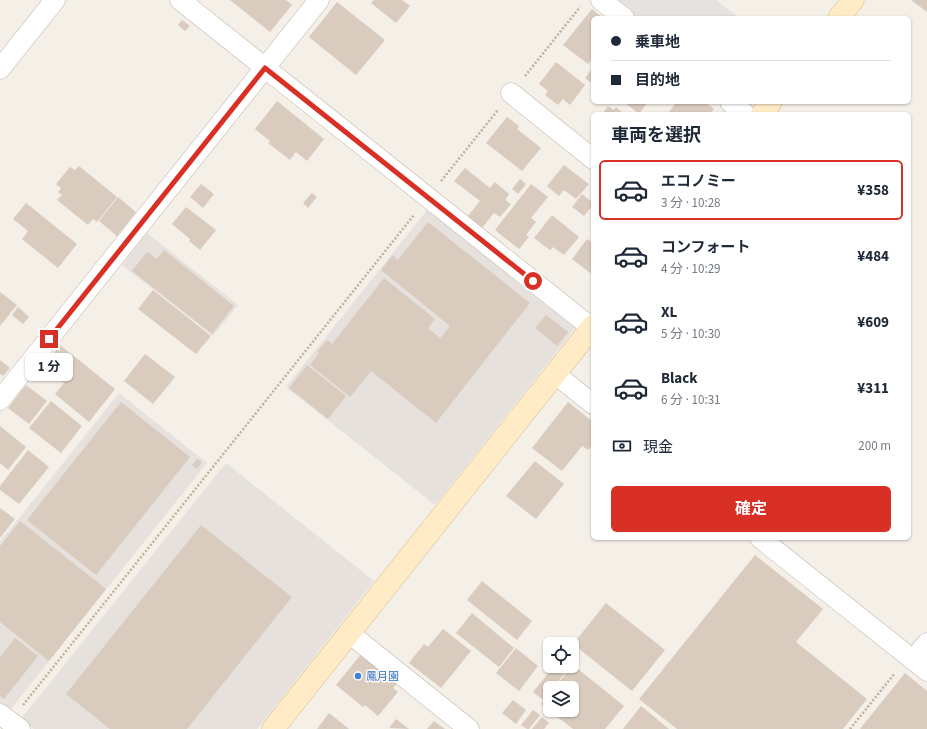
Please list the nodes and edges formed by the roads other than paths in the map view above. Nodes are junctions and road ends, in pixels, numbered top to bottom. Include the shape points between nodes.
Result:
1 (55, 0) edge
2 (180, 0) edge
3 (319, 0) edge
4 (602, 0) edge
5 (853, 0) edge
6 (622, 16) edge
7 (841, 16) edge
8 (265, 68) junction
9 (0, 69) edge
10 (511, 94) road end
11 (732, 104) edge
12 (770, 104) edge
13 (742, 112) edge
14 (764, 112) edge
15 (591, 157) edge
16 (591, 326) edge
17 (591, 328) edge
18 (555, 374) junction
19 (0, 400) edge
20 (591, 402) edge
21 (762, 540) edge
22 (349, 633) junction
23 (927, 643) edge
24 (916, 663) edge
25 (273, 729) edge
26 (469, 729) edge

1 - 9 street
2 - 8 street
3 - 8 street
4 - 6 street
5 - 7 street
8 - 16 street
8 - 19 street
10 - 15 street
11 - 13 street
12 - 14 street
17 - 18 street
18 - 20 street
18 - 22 street
21 - 24 street
22 - 25 street
22 - 26 street
23 - 24 street

